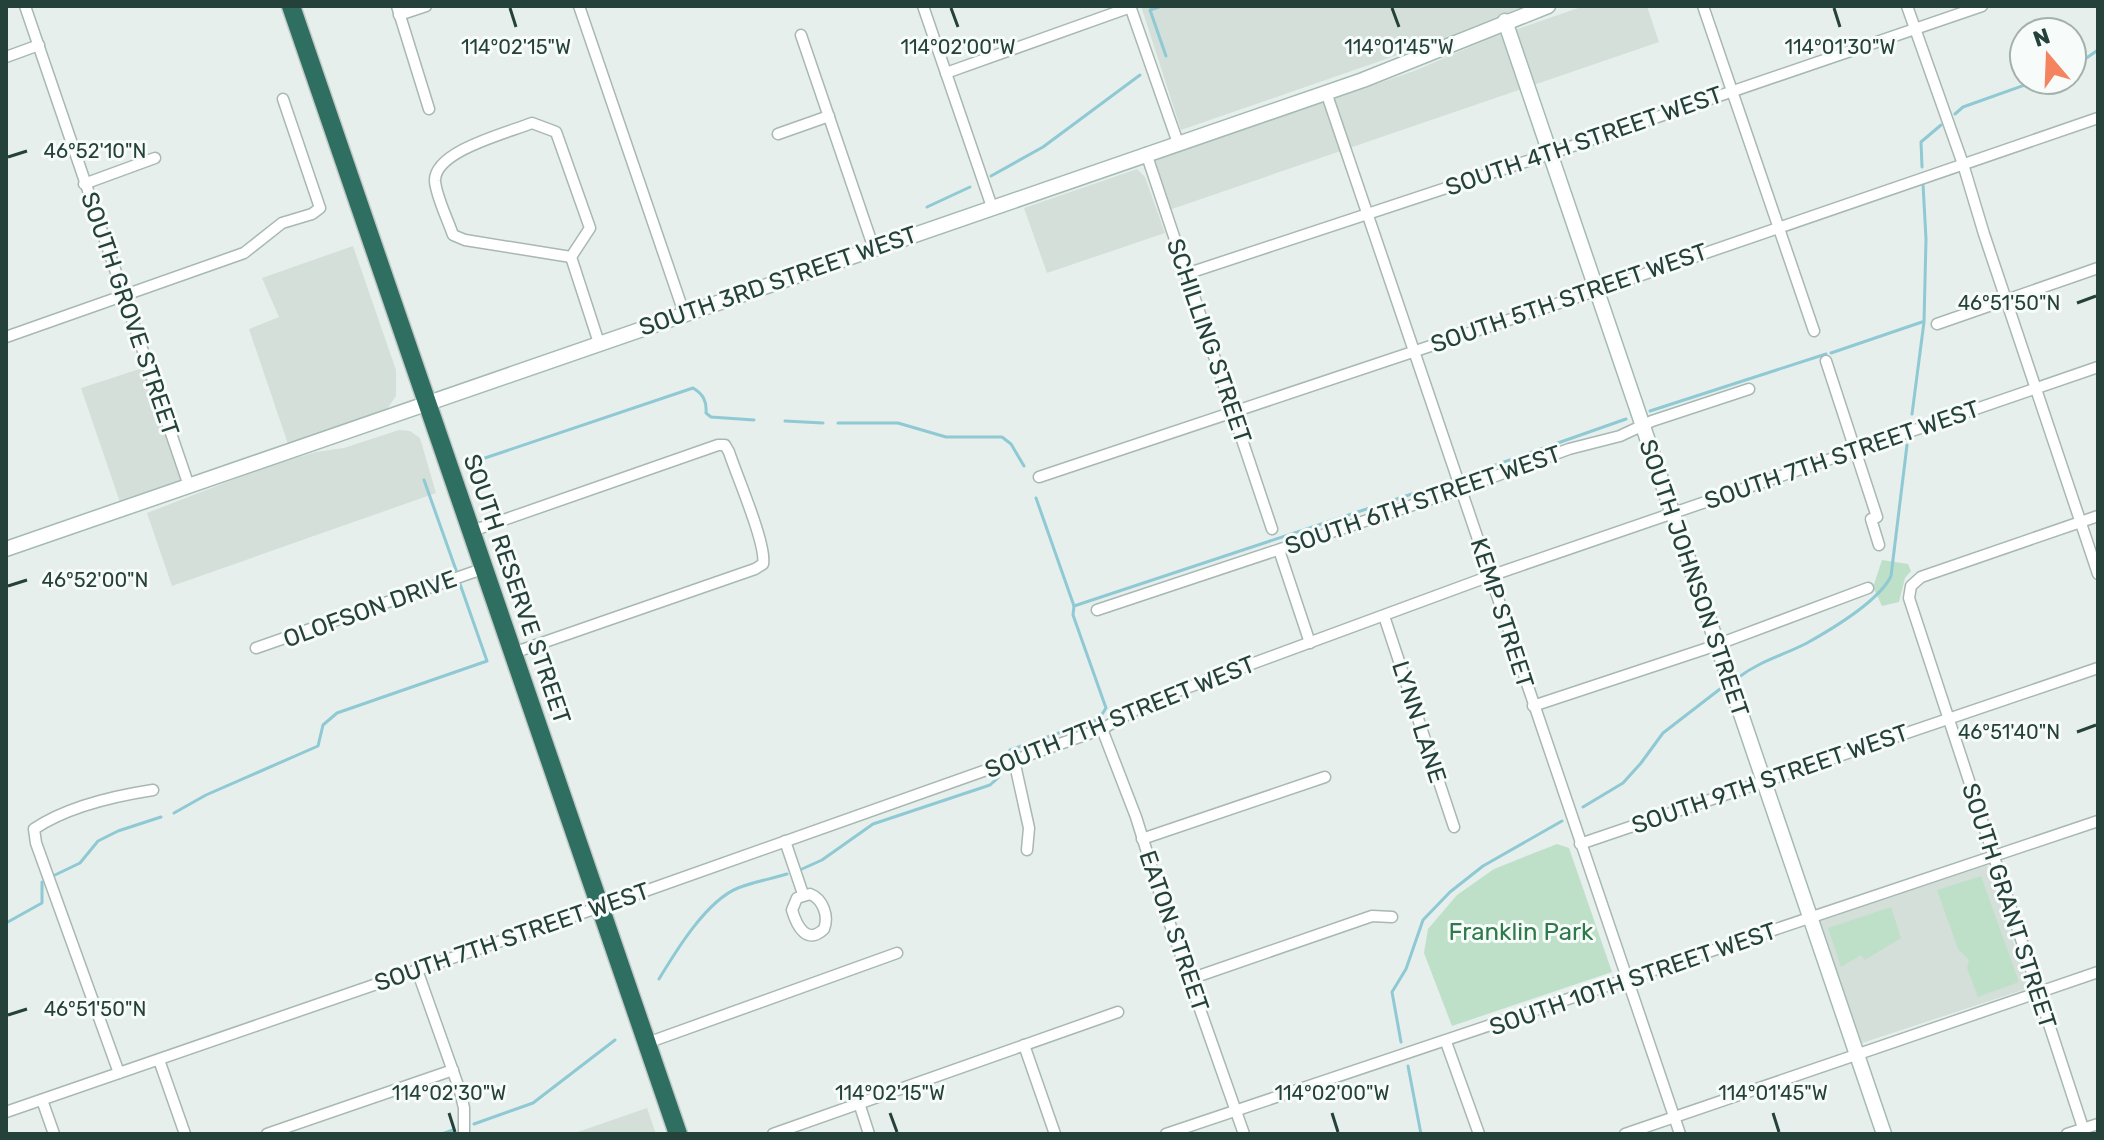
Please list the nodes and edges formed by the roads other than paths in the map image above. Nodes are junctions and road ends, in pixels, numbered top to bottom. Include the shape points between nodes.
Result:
1 (25, 6) edge
2 (291, 6) edge
3 (426, 6) edge
4 (923, 6) edge
5 (1131, 6) edge
6 (1548, 6) edge
7 (1703, 6) edge
8 (1907, 6) edge
9 (1982, 6) edge
10 (582, 7) edge
11 (398, 10) edge
12 (1505, 21) junction
13 (1915, 29) junction
14 (801, 35) dead end
15 (39, 45) junction
16 (6, 57) edge
17 (946, 73) junction
18 (1731, 91) junction
19 (1326, 92) junction
20 (283, 99) dead end
21 (429, 109) dead end
22 (829, 116) junction
23 (2098, 118) edge
24 (778, 134) dead end
25 (1178, 143) junction
26 (1146, 153) junction
27 (1549, 153) junction
28 (155, 158) dead end
29 (1963, 164) junction
30 (84, 184) junction
31 (992, 207) junction
32 (1366, 214) junction
33 (1778, 227) junction
34 (874, 249) junction
35 (571, 257) junction
36 (2098, 268) edge
37 (1186, 274) junction
38 (1595, 291) junction
39 (122, 295) junction
40 (2006, 300) junction
41 (684, 313) junction
42 (1937, 324) dead end
43 (1814, 331) dead end
44 (6, 337) edge
45 (599, 343) junction
46 (1413, 351) junction
47 (1826, 361) dead end
48 (2098, 367) edge
49 (2036, 388) junction
50 (1749, 389) dead end
51 (429, 404) junction
52 (1233, 411) junction
53 (1642, 426) junction
54 (1854, 451) junction
55 (1039, 477) dead end
56 (189, 486) junction
57 (1461, 488) junction
58 (1672, 514) junction
59 (2098, 516) edge
60 (2080, 522) junction
61 (1272, 529) dead end
62 (472, 531) junction
63 (1879, 545) dead end
64 (6, 549) edge
65 (1279, 550) junction
66 (485, 568) junction
67 (2098, 574) edge
68 (1490, 576) junction
69 (1868, 588) dead end
70 (1097, 610) dead end
71 (1384, 616) junction
72 (1310, 643) junction
73 (1717, 645) junction
74 (256, 648) dead end
75 (513, 653) junction
76 (2098, 668) edge
77 (1533, 706) junction
78 (1947, 719) junction
79 (1102, 729) junction
80 (1014, 760) junction
81 (1325, 777) dead end
82 (1765, 780) junction
83 (153, 790) dead end
84 (2098, 821) edge
85 (1454, 827) dead end
86 (1142, 839) junction
87 (785, 841) junction
88 (1580, 844) junction
89 (1027, 850) dead end
90 (1994, 856) junction
91 (803, 894) dead end
92 (600, 907) junction
93 (1392, 917) dead end
94 (1810, 919) junction
95 (897, 953) dead end
96 (417, 970) junction
97 (2098, 972) edge
98 (1190, 979) junction
99 (1627, 981) junction
100 (2038, 993) junction
101 (1118, 1012) dead end
102 (1446, 1042) junction
103 (647, 1043) junction
104 (1024, 1045) junction
105 (1857, 1053) junction
106 (159, 1060) junction
107 (453, 1070) junction
108 (119, 1073) junction
109 (42, 1100) junction
110 (859, 1103) junction
111 (1235, 1111) junction
112 (6, 1112) edge
113 (1674, 1117) junction
114 (2098, 1124) edge
115 (2084, 1131) edge
116 (54, 1134) edge
117 (185, 1134) edge
118 (267, 1134) edge
119 (464, 1134) edge
120 (678, 1134) edge
121 (773, 1134) edge
122 (869, 1134) edge
123 (1055, 1134) edge
124 (1166, 1134) edge
125 (1244, 1134) edge
126 (1479, 1134) edge
127 (1625, 1134) edge
128 (1680, 1134) edge
129 (1884, 1134) edge
130 (2067, 1134) edge

1 - 15 street, SOUTH GROVE STREET
2 - 51 highway, SOUTH RESERVE STREET
3 - 11 street
4 - 17 street
5 - 17 street
5 - 25 street
6 - 12 street, SOUTH 3RD STREET WEST
7 - 18 street
8 - 13 street
9 - 13 street, SOUTH 4TH STREET WEST
10 - 41 street
11 - 21 street
12 - 19 street, SOUTH 3RD STREET WEST via 1413,62
12 - 27 street, SOUTH JOHNSON STREET
13 - 18 street, SOUTH 4TH STREET WEST
13 - 29 street
14 - 22 street
15 - 16 street
15 - 30 street, SOUTH GROVE STREET
17 - 31 street
18 - 27 street, SOUTH 4TH STREET WEST
18 - 33 street
19 - 25 street, SOUTH 3RD STREET WEST
19 - 32 street, KEMP STREET
20 - 39 street via 320,208 282,223 244,253
22 - 24 street
22 - 34 street
23 - 29 street, SOUTH 5TH STREET WEST
25 - 26 street, SOUTH 3RD STREET WEST
26 - 31 street, SOUTH 3RD STREET WEST
26 - 37 street, SCHILLING STREET
27 - 32 street, SOUTH 4TH STREET WEST
27 - 38 street, SOUTH JOHNSON STREET
28 - 30 street
29 - 33 street, SOUTH 5TH STREET WEST
29 - 40 street
30 - 39 street, SOUTH GROVE STREET
31 - 34 street, SOUTH 3RD STREET WEST
32 - 37 street, SOUTH 4TH STREET WEST
32 - 46 street, KEMP STREET
33 - 38 street, SOUTH 5TH STREET WEST
33 - 43 street
34 - 41 street, SOUTH 3RD STREET WEST
35 - 35 street via 590,228 556,132 532,123 451,155 438,167 435,182 453,235
35 - 45 street
36 - 40 street
37 - 52 street, SCHILLING STREET
38 - 46 street, SOUTH 5TH STREET WEST
38 - 53 street, SOUTH JOHNSON STREET
39 - 44 street
39 - 56 street, SOUTH GROVE STREET
40 - 42 street
40 - 49 street
41 - 45 street, SOUTH 3RD STREET WEST
45 - 51 street, SOUTH 3RD STREET WEST
46 - 52 street, SOUTH 5TH STREET WEST
46 - 57 street, KEMP STREET
47 - 54 street
48 - 49 street, SOUTH 7TH STREET WEST
49 - 54 street, SOUTH 7TH STREET WEST
49 - 60 street
50 - 53 street, SOUTH 6TH STREET WEST
51 - 56 street, SOUTH 3RD STREET WEST
51 - 62 highway, SOUTH RESERVE STREET
52 - 55 street, SOUTH 5TH STREET WEST
52 - 61 street, SCHILLING STREET
53 - 57 street, SOUTH 6TH STREET WEST
53 - 58 street, SOUTH JOHNSON STREET
54 - 58 street, SOUTH 7TH STREET WEST
54 - 63 street
56 - 64 street, SOUTH 3RD STREET WEST
57 - 65 street, SOUTH 6TH STREET WEST
57 - 68 street, KEMP STREET
58 - 68 street, SOUTH 7TH STREET WEST
58 - 73 street, SOUTH JOHNSON STREET
59 - 60 street
60 - 67 street
60 - 78 street, SOUTH GRANT STREET via 1930,573 1911,586 1909,604
62 - 66 highway, SOUTH RESERVE STREET
62 - 75 street via 725,445 758,536 763,564
65 - 70 street, SOUTH 6TH STREET WEST
65 - 72 street
66 - 74 street, OLOFSON DRIVE
66 - 75 highway, SOUTH RESERVE STREET
68 - 71 street, SOUTH 7TH STREET WEST
68 - 77 street, KEMP STREET
69 - 73 street
71 - 72 street, SOUTH 7TH STREET WEST
71 - 85 street, LYNN LANE
72 - 79 street, SOUTH 7TH STREET WEST via 1151,701
73 - 77 street
73 - 82 street, SOUTH JOHNSON STREET
75 - 92 highway, SOUTH RESERVE STREET
76 - 78 street, SOUTH 9TH STREET WEST
77 - 88 street, KEMP STREET
78 - 82 street, SOUTH 9TH STREET WEST
78 - 90 street, SOUTH GRANT STREET
79 - 80 street, SOUTH 7TH STREET WEST
79 - 86 street, EATON STREET
80 - 87 street, SOUTH 7TH STREET WEST
80 - 89 street via 1029,828
81 - 86 street
82 - 88 street, SOUTH 9TH STREET WEST
82 - 94 street, SOUTH JOHNSON STREET
83 - 108 street via 117,795 34,829
84 - 90 street, SOUTH 10TH STREET WEST
86 - 98 street, EATON STREET
87 - 91 street
87 - 92 street, SOUTH 7TH STREET WEST
88 - 99 street, KEMP STREET
90 - 94 street, SOUTH 10TH STREET WEST
90 - 100 street, SOUTH GRANT STREET
92 - 96 street, SOUTH 7TH STREET WEST
92 - 103 highway, SOUTH RESERVE STREET
93 - 98 street via 1372,916
94 - 99 street, SOUTH 10TH STREET WEST
94 - 105 street, SOUTH JOHNSON STREET
95 - 103 street
96 - 106 street, SOUTH 7TH STREET WEST
96 - 107 street
97 - 100 street
98 - 111 street, EATON STREET
99 - 102 street, SOUTH 10TH STREET WEST
99 - 113 street, KEMP STREET
100 - 105 street
100 - 115 street, SOUTH GRANT STREET
101 - 104 street
102 - 111 street, SOUTH 10TH STREET WEST
102 - 126 street
103 - 120 highway, SOUTH RESERVE STREET
104 - 110 street
104 - 123 street
105 - 113 street
105 - 129 street, SOUTH JOHNSON STREET
106 - 108 street, SOUTH 7TH STREET WEST
106 - 117 street
107 - 118 street
107 - 119 street via 464,1108
108 - 109 street, SOUTH 7TH STREET WEST
109 - 112 street, SOUTH 7TH STREET WEST
109 - 116 street
110 - 121 street
110 - 122 street
111 - 124 street, SOUTH 10TH STREET WEST
111 - 125 street, EATON STREET
113 - 127 street
113 - 128 street, KEMP STREET
114 - 115 street
115 - 130 street

